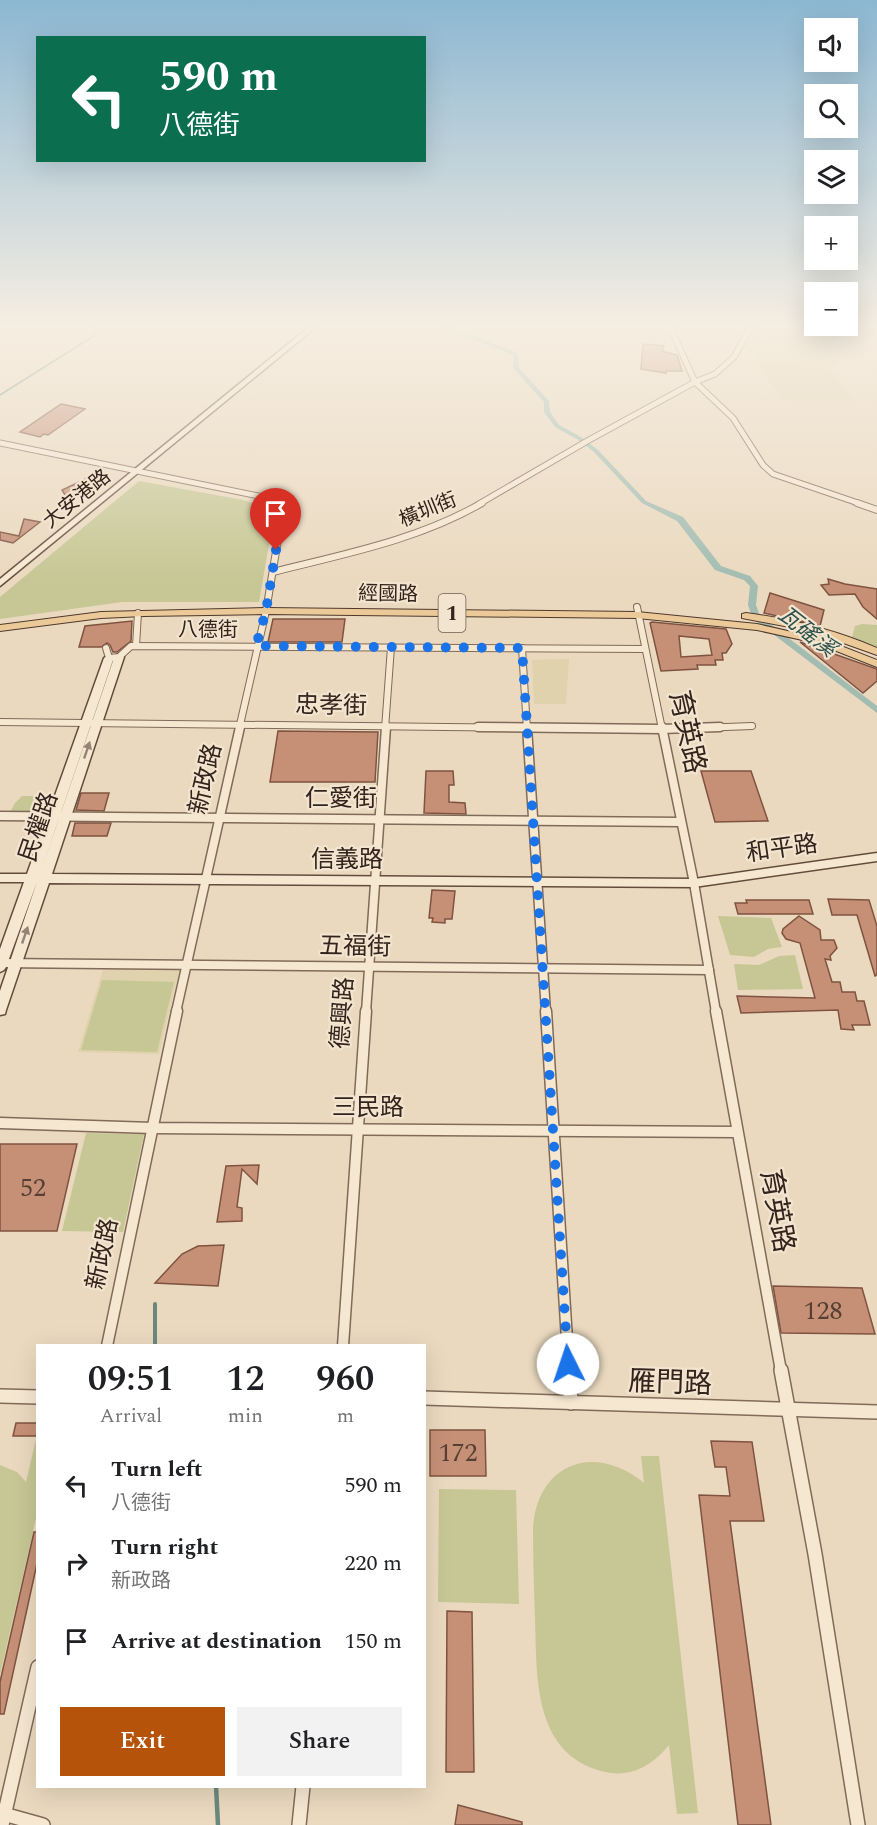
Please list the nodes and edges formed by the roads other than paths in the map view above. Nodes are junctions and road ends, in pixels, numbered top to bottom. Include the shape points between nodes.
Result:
1 (209, 412) edge
2 (640, 412) edge
3 (727, 412) edge
4 (0, 443) edge
5 (138, 471) junction
6 (877, 510) edge
7 (273, 572) junction
8 (0, 583) edge
9 (266, 607) junction
10 (637, 611) junction
11 (138, 613) junction
12 (0, 622) edge
13 (769, 624) junction
14 (0, 628) edge
15 (134, 646) junction
16 (256, 646) junction
17 (391, 647) junction
18 (522, 648) junction
19 (645, 649) junction
20 (877, 652) edge
21 (111, 654) joint
22 (877, 664) edge
23 (0, 722) edge
24 (91, 723) junction
25 (242, 724) junction
26 (386, 726) junction
27 (752, 726) dead end
28 (528, 728) junction
29 (662, 729) junction
30 (0, 816) edge
31 (59, 816) junction
32 (220, 818) junction
33 (379, 819) junction
34 (534, 820) junction
35 (681, 822) junction
36 (877, 856) edge
37 (0, 878) edge
38 (31, 879) junction
39 (44, 879) junction
40 (206, 880) junction
41 (375, 881) junction
42 (537, 882) junction
43 (694, 883) junction
44 (16, 963) junction
45 (0, 964) edge
46 (187, 965) junction
47 (369, 967) junction
48 (543, 969) junction
49 (709, 970) junction
50 (0, 1010) edge
51 (0, 1123) edge
52 (153, 1128) junction
53 (358, 1129) junction
54 (553, 1131) junction
55 (737, 1132) junction
56 (107, 1344) edge
57 (343, 1344) edge
58 (0, 1396) edge
59 (36, 1397) edge
60 (426, 1398) edge
61 (571, 1403) junction
62 (787, 1411) junction
63 (877, 1412) edge
64 (36, 1676) edge
65 (303, 1788) edge
66 (3, 1817) edge
67 (43, 1825) edge
68 (299, 1825) edge
69 (858, 1825) edge

1 - 5 street, 大安港路
2 - 7 street, 橫圳街 via 465,513 429,529
3 - 6 street via 773,474
4 - 5 street, 新政路
5 - 7 street, 新政路 via 280,503 283,510
5 - 8 street, 大安港路
7 - 9 street, 新政路
9 - 10 main road, 經國路 / 1
9 - 11 main road, 經國路 / 1
9 - 12 main road, 經國路 / 1 via 144,604
9 - 16 street, 新政路
10 - 13 main road, 經國路 / 1
10 - 13 main road, 經國路 / 1 via 751,616
10 - 19 street, 育英路
11 - 14 main road, 經國路 / 1
11 - 15 street
13 - 20 main road, 經國路 / 1 via 854,641
13 - 22 main road, 經國路 / 1
15 - 16 street, 八德街
15 - 21 street
16 - 17 street, 八德街
16 - 25 street, 新政路
17 - 18 street, 八德街
17 - 26 street, 德興路
18 - 19 street, 八德街
18 - 28 street
19 - 29 street, 育英路
21 - 24 street, 民權路
23 - 24 street, 忠孝街
24 - 25 street, 忠孝街
24 - 31 street, 民權路
25 - 26 street, 忠孝街
25 - 32 street, 新政路
26 - 28 street, 忠孝街
26 - 33 street, 德興路
27 - 29 street, 忠孝街
28 - 29 street, 忠孝街
28 - 34 street
29 - 35 street, 育英路
30 - 31 street, 仁愛街
31 - 32 street, 仁愛街
31 - 38 street, 民權路
31 - 39 street, 民權路
32 - 33 street, 仁愛街
32 - 40 street, 新政路
33 - 34 street, 仁愛街
33 - 41 street, 德興路
34 - 35 street, 仁愛街
34 - 42 street
35 - 43 street, 育英路
36 - 43 street, 和平路
37 - 38 street, 信義路
38 - 39 street, 信義路
38 - 45 street, 民權路
39 - 40 street, 信義路
44 -> 39 street, 民權路
40 - 41 street, 信義路
40 - 46 street, 新政路
41 - 42 street, 信義路
41 - 47 street, 德興路
42 - 43 street, 信義路
42 - 48 street
43 - 49 street, 育英路
44 - 45 street, 五福街
44 - 46 street, 五福街
44 - 50 street, 民權路
46 - 47 street, 五福街
46 - 52 street, 新政路
47 - 48 street, 五福街
47 - 53 street, 德興路
48 - 49 street, 五福街
48 - 54 street
49 - 55 street, 育英路
51 - 52 street, 三民路
52 - 53 street, 三民路
52 - 56 street, 新政路
53 - 54 street, 三民路
53 - 57 street, 德興路
54 - 55 street, 三民路
54 - 61 street
55 - 62 street, 育英路
58 - 59 street
60 - 61 street, 雁門路
61 - 62 street, 雁門路
62 - 63 street, 雁門路
62 - 69 street, 育英路 via 815,1554
64 - 66 street
65 - 68 street
66 - 67 street

